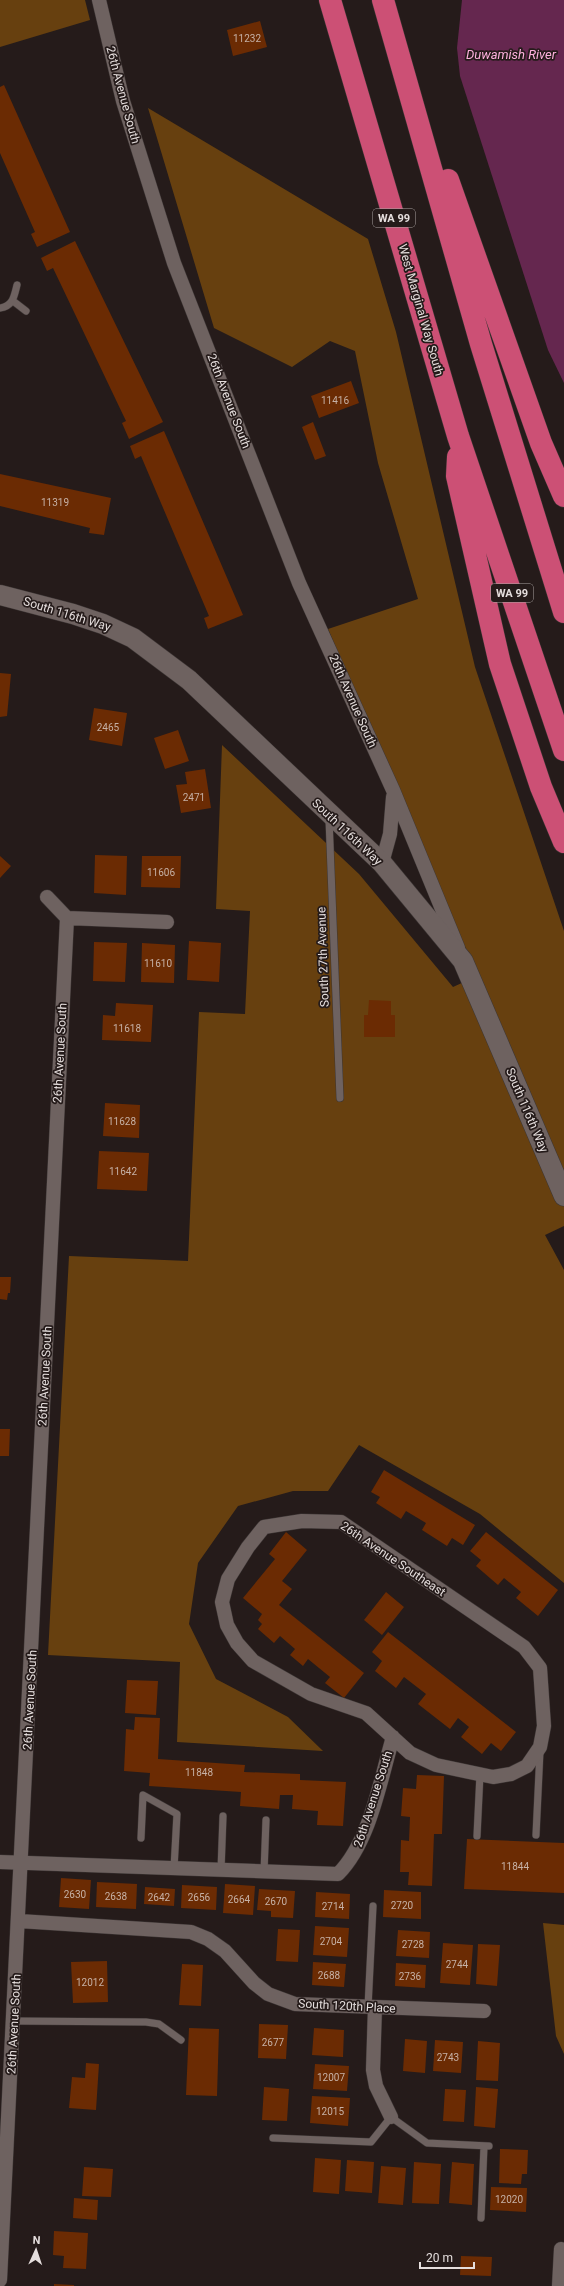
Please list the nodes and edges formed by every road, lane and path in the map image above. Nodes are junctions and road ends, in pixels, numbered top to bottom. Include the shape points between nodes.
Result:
1 (99, 0) edge
2 (330, 0) edge
3 (385, 8) edge
4 (17, 285) dead end
5 (13, 301) junction
6 (0, 308) edge
7 (26, 311) dead end
8 (458, 436) junction
9 (564, 496) edge
10 (0, 595) edge
11 (564, 612) edge
12 (564, 750) edge
13 (393, 790) junction
14 (329, 815) junction
15 (564, 842) edge
16 (382, 863) junction
17 (48, 897) dead end
18 (67, 918) junction
19 (167, 922) dead end
20 (463, 961) junction
21 (340, 1098) dead end
22 (564, 1196) edge
23 (393, 1737) junction
24 (540, 1747) junction
25 (480, 1774) junction
26 (223, 1816) dead end
27 (266, 1820) dead end
28 (536, 1835) dead end
29 (477, 1836) dead end
30 (141, 1838) dead end
31 (0, 1862) edge
32 (22, 1863) junction
33 (174, 1868) junction
34 (221, 1870) junction
35 (264, 1872) junction
36 (373, 1906) dead end
37 (19, 1921) junction
38 (372, 2007) junction
39 (484, 2012) dead end
40 (14, 2021) junction
41 (181, 2040) dead end
42 (391, 2117) junction
43 (273, 2138) dead end
44 (2, 2210) edge
45 (481, 2218) dead end
46 (563, 2249) edge
47 (0, 2280) edge
48 (559, 2286) edge

1 - 13 street, 26th Avenue South via 123,101 174,263 300,583
2 - 8 highway, West Marginal Way South / WA 99
3 - 9 highway via 541,443
3 - 11 highway via 481,344
4 - 5 lane
5 - 6 lane via 7,307
5 - 7 lane
8 - 12 highway, WA 99
8 - 15 highway via 457,476 500,664 541,788
10 - 14 street, South 116th Way via 104,624 133,638 189,680
13 - 16 street, 26th Avenue South via 390,834
13 - 20 street, 26th Avenue South
14 - 16 street, South 116th Way
14 - 21 lane, South 27th Avenue
16 - 20 street, South 116th Way
17 - 18 street
18 - 19 street
18 - 32 street, 26th Avenue South
20 - 22 street, South 116th Way
23 - 24 street, 26th Avenue Southeast via 366,1713 311,1694 253,1661 237,1643 227,1625 222,1602 228,1579 264,1527 302,1521 341,1522 524,1647 540,1668 544,1726
23 - 25 street, 26th Avenue Southeast via 410,1753 436,1766
23 - 35 street, 26th Avenue South via 362,1840 346,1866 338,1874
24 - 25 street, 26th Avenue Southeast via 527,1766 511,1774 492,1777
24 - 28 lane
25 - 29 lane
26 - 34 lane
27 - 35 lane
30 - 33 lane via 143,1795 177,1814
31 - 32 street
32 - 33 street, 26th Avenue South
32 - 37 street, 26th Avenue South
33 - 34 street, 26th Avenue South
34 - 35 street, 26th Avenue South
36 - 38 lane
37 - 38 street, South 120th Place via 191,1932 220,1947 234,1958 254,1983 278,1999 296,2004
37 - 40 street, 26th Avenue South
38 - 39 street, South 120th Place
38 - 42 street via 373,2070 376,2086
40 - 41 lane via 146,2022 159,2024
40 - 44 street, 26th Avenue South
42 - 43 lane via 370,2142
42 - 45 lane via 427,2142 486,2146
44 - 47 street, 26th Avenue South
46 - 48 street

